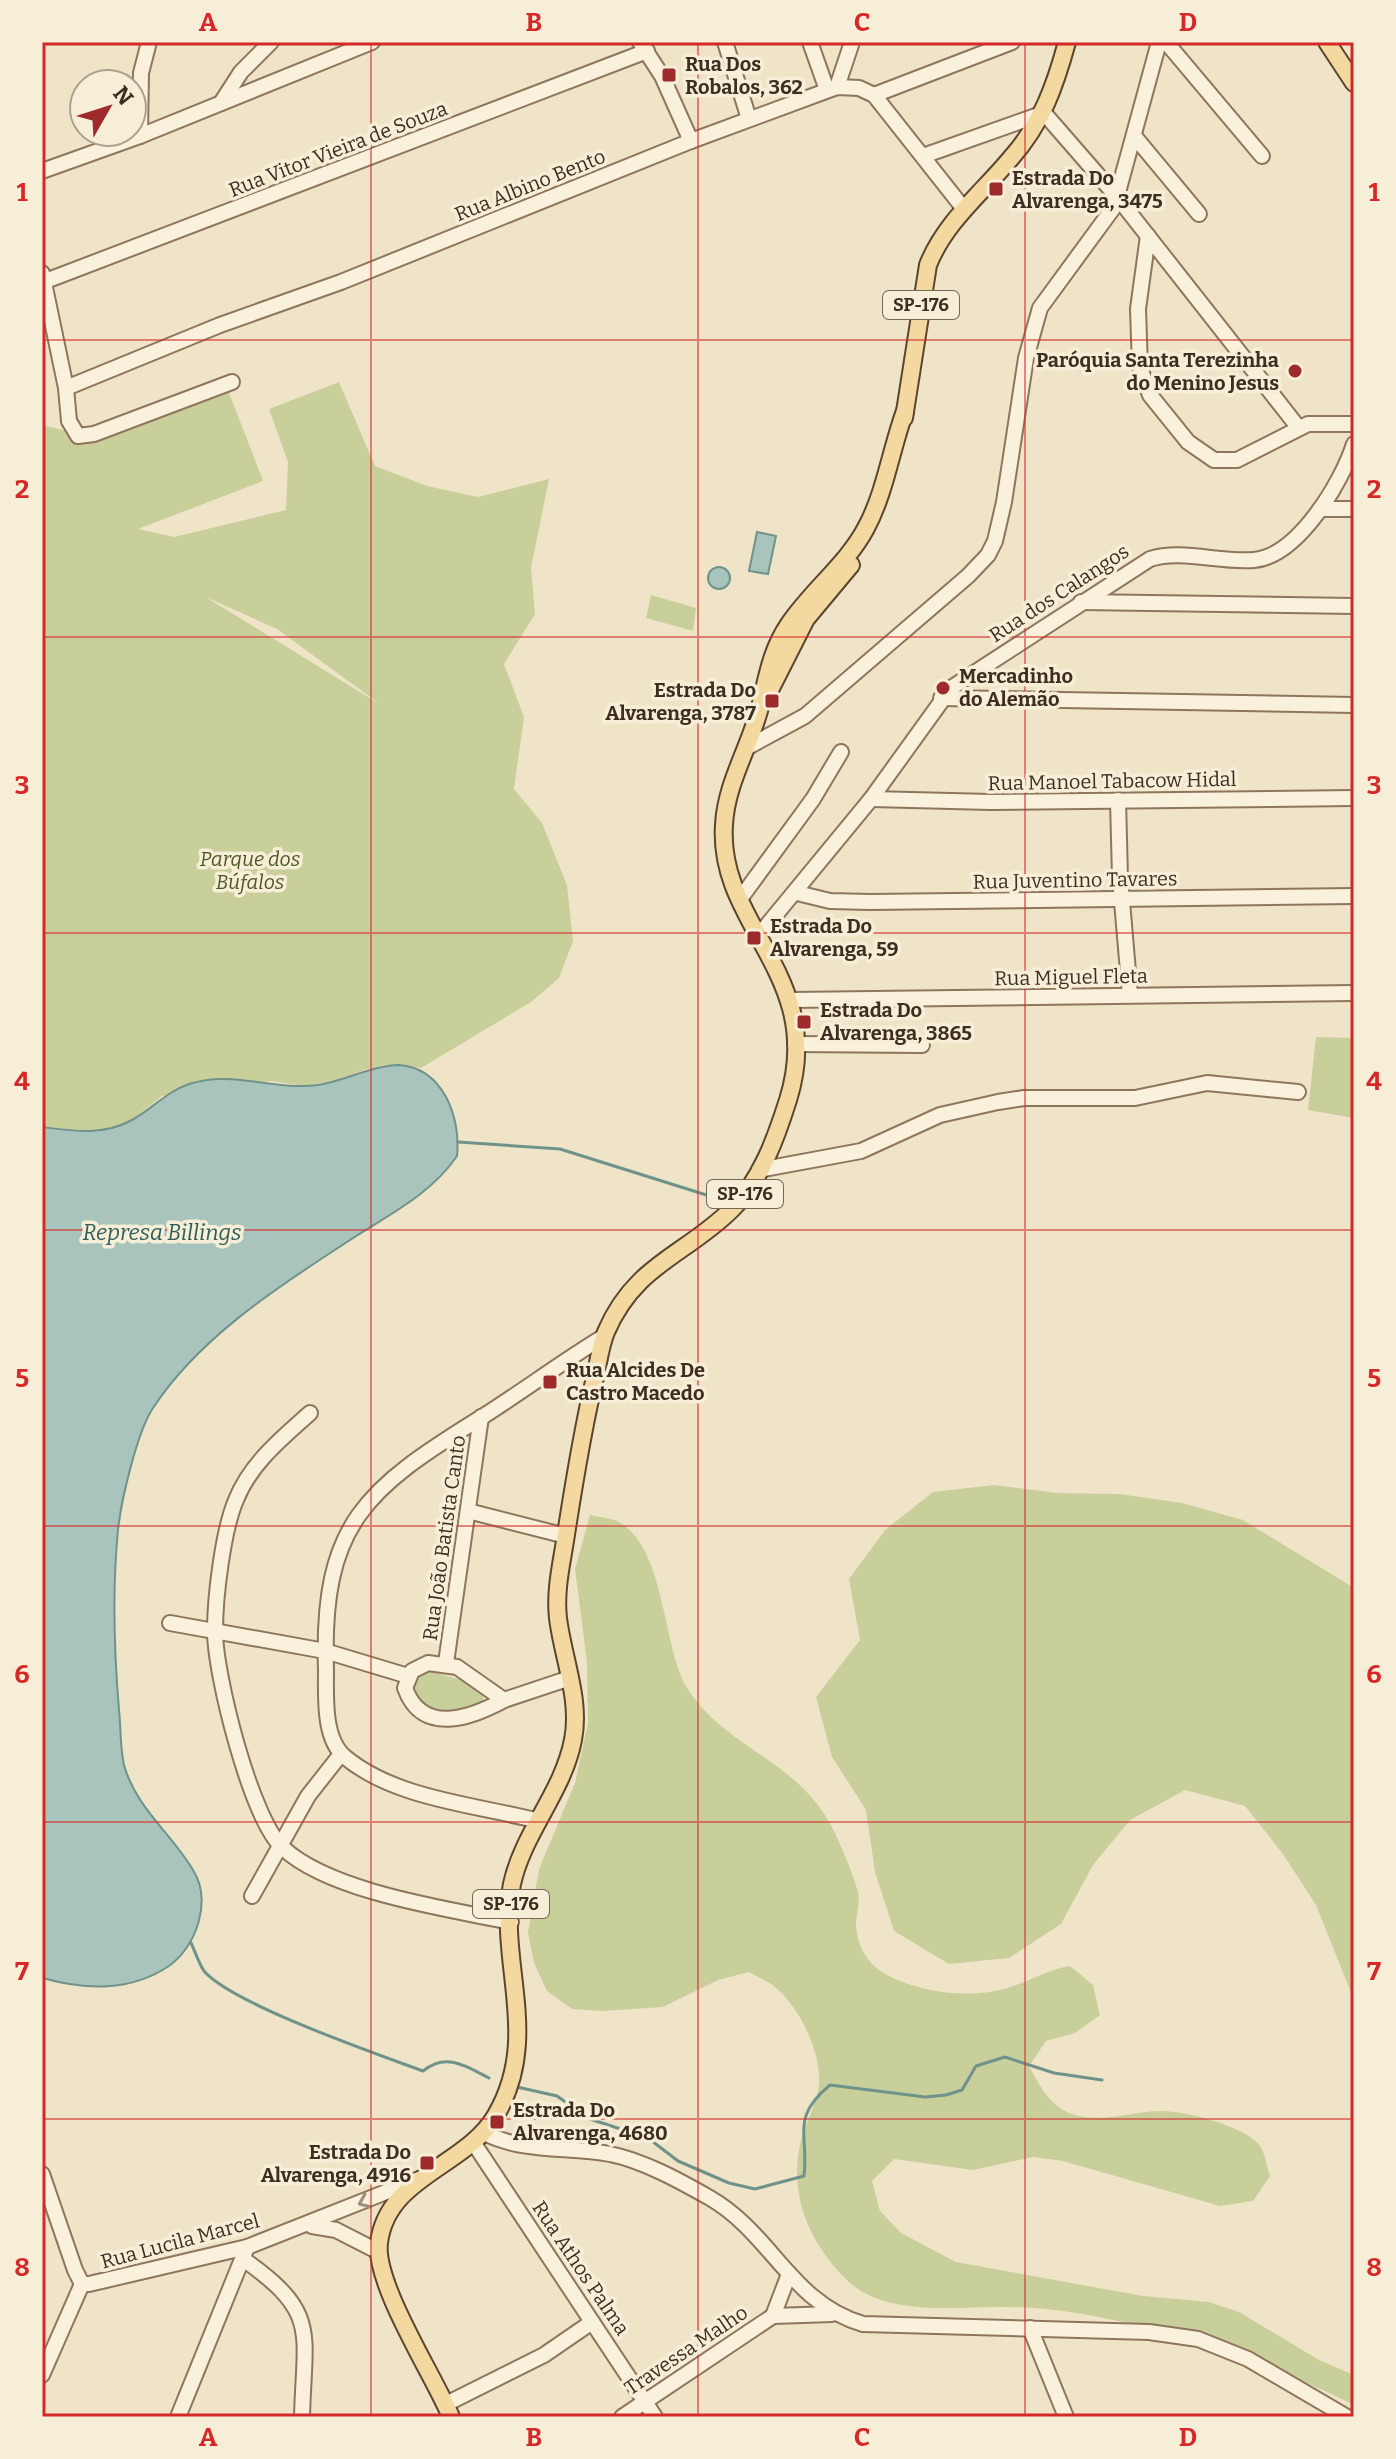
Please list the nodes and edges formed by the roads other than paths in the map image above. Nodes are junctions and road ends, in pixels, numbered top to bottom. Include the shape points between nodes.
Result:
1 (149, 42) edge
2 (271, 42) edge
3 (372, 42) edge
4 (725, 42) edge
5 (810, 42) edge
6 (852, 42) edge
7 (1012, 42) edge
8 (1067, 42) edge
9 (1159, 42) edge
10 (1166, 42) edge
11 (1327, 42) edge
12 (644, 47) edge
13 (142, 68) edge
14 (1351, 74) edge
15 (832, 88) junction
16 (874, 95) junction
17 (221, 103) junction
18 (1044, 113) junction
19 (749, 119) junction
20 (148, 133) edge
21 (1135, 137) junction
22 (691, 141) junction
23 (106, 148) edge
24 (923, 156) junction
25 (1262, 156) dead end
26 (42, 171) edge
27 (1118, 198) junction
28 (964, 209) junction
29 (1199, 214) dead end
30 (1148, 236) junction
31 (42, 272) edge
32 (43, 282) edge
33 (232, 382) dead end
34 (66, 388) junction
35 (1354, 424) edge
36 (1298, 427) junction
37 (1354, 444) edge
38 (1320, 509) junction
39 (1354, 509) edge
40 (1081, 601) junction
41 (1354, 606) edge
42 (941, 698) junction
43 (1354, 705) edge
44 (746, 748) junction
45 (841, 752) dead end
46 (1354, 798) edge
47 (871, 799) junction
48 (1118, 800) junction
49 (797, 893) junction
50 (1354, 896) edge
51 (740, 899) junction
52 (1122, 899) junction
53 (759, 935) junction
54 (1354, 993) edge
55 (1130, 995) junction
56 (790, 1000) junction
57 (795, 1044) junction
58 (922, 1045) dead end
59 (1298, 1092) dead end
60 (759, 1170) junction
61 (603, 1337) junction
62 (310, 1413) dead end
63 (481, 1417) junction
64 (468, 1511) junction
65 (566, 1536) junction
66 (170, 1623) dead end
67 (215, 1631) junction
68 (325, 1651) junction
69 (446, 1663) junction
70 (408, 1676) junction
71 (570, 1678) junction
72 (504, 1700) junction
73 (341, 1754) junction
74 (539, 1821) junction
75 (281, 1846) junction
76 (252, 1896) dead end
77 (511, 1922) junction
78 (479, 2138) junction
79 (42, 2174) edge
80 (421, 2178) junction
81 (307, 2226) junction
82 (377, 2251) junction
83 (245, 2253) junction
84 (789, 2274) junction
85 (82, 2284) junction
86 (832, 2314) junction
87 (773, 2316) junction
88 (592, 2322) junction
89 (1030, 2328) junction
90 (42, 2375) edge
91 (645, 2402) junction
92 (449, 2410) edge
93 (1344, 2416) edge
94 (178, 2417) edge
95 (302, 2417) edge
96 (622, 2417) edge
97 (655, 2417) edge
98 (1066, 2417) edge

1 - 13 street
2 - 17 street via 241,72
3 - 17 street
4 - 19 street
5 - 15 street
6 - 15 street
7 - 16 street
8 - 18 main road, SP-176
9 - 21 street
10 - 25 street
11 - 14 main road
12 - 22 street
12 - 32 street, Rua Vitor Vieira de Souza
15 - 16 street via 859,88
15 - 19 street, Rua Albino Bento
16 - 24 street
17 - 20 street
18 - 24 street
18 - 27 street
18 - 28 main road, SP-176 via 1011,159
19 - 22 street, Rua Albino Bento
21 - 27 street
21 - 29 street
22 - 34 street, Rua Albino Bento
23 - 26 street
24 - 28 street
27 - 30 street
27 - 44 street via 1040,308 1026,358 1004,502 988,555 805,716
28 - 44 main road, SP-176 via 928,265 905,411 867,527 780,638
30 - 36 street
30 - 36 street via 1138,349 1150,395 1188,442 1214,460 1250,456
31 - 32 street
32 - 34 street
33 - 34 street via 82,437 71,427
35 - 36 street
37 - 38 street, Rua dos Calangos
38 - 39 street
38 - 40 street, Rua dos Calangos via 1295,539 1270,555 1256,560 1158,556
40 - 41 street
40 - 42 street, Rua dos Calangos
42 - 43 street
42 - 47 street, Rua dos Calangos
44 - 51 main road, SP-176 via 731,787 723,834 729,875
45 - 51 street
46 - 48 street, Rua Manoel Tabacow Hidal
47 - 48 street, Rua Manoel Tabacow Hidal
47 - 49 street, Rua dos Calangos
48 - 52 street
49 - 52 street, Rua Juventino Tavares via 845,902
49 - 53 street, Rua dos Calangos
50 - 52 street, Rua Juventino Tavares
51 - 53 main road, SP-176
52 - 55 street
53 - 56 main road, SP-176
54 - 55 street, Rua Miguel Fleta
55 - 56 street, Rua Miguel Fleta
56 - 57 main road, SP-176
57 - 58 street
57 - 60 main road, SP-176 via 790,1094
59 - 60 street via 1207,1083 1135,1098 1011,1100 940,1115 861,1151
60 - 61 main road, SP-176 via 735,1206 642,1278
61 - 63 street
61 - 65 main road, SP-176
62 - 67 street via 252,1471 235,1501
63 - 64 street, Rua João Batista Canto
63 - 68 street via 414,1460 365,1502 341,1547
64 - 65 street
64 - 69 street, Rua João Batista Canto
65 - 71 main road, SP-176 via 557,1592
66 - 67 street
67 - 68 street
67 - 75 street via 222,1687 240,1751 268,1827
68 - 70 street
68 - 73 street via 329,1725
69 - 70 street via 417,1667
69 - 72 street via 470,1673
70 - 72 street via 405,1688 411,1699 442,1720 464,1718
71 - 72 street
71 - 74 main road, SP-176 via 573,1741
73 - 74 street via 394,1783
73 - 75 street via 308,1796
74 - 77 main road, SP-176 via 511,1888
75 - 76 street
75 - 77 street via 304,1864 378,1893
77 - 78 main road, SP-176 via 519,2034 503,2103
78 - 80 main road, SP-176
78 - 84 street via 516,2147 612,2154 645,2165 732,2211
78 - 88 street, Rua Athos Palma
79 - 85 street, Rua Lucila Marcel
80 -> 81 street, Rua Lucila Marcel
80 - 82 main road, SP-176 via 384,2219
81 - 82 street via 336,2230
81 - 83 street, Rua Lucila Marcel
82 - 92 main road via 383,2277
83 - 85 street, Rua Lucila Marcel
83 - 94 street
83 - 95 street via 301,2317
84 - 86 street
84 - 87 street, Travessa Malho
85 - 90 street
86 - 87 street, Travessa Malho
86 - 89 street via 863,2324
87 - 91 street, Travessa Malho
88 - 91 street, Rua Athos Palma
88 - 92 street
89 - 93 street via 1198,2339 1248,2359
89 - 98 street
91 - 96 street, Travessa Malho
91 - 97 street, Rua Athos Palma

